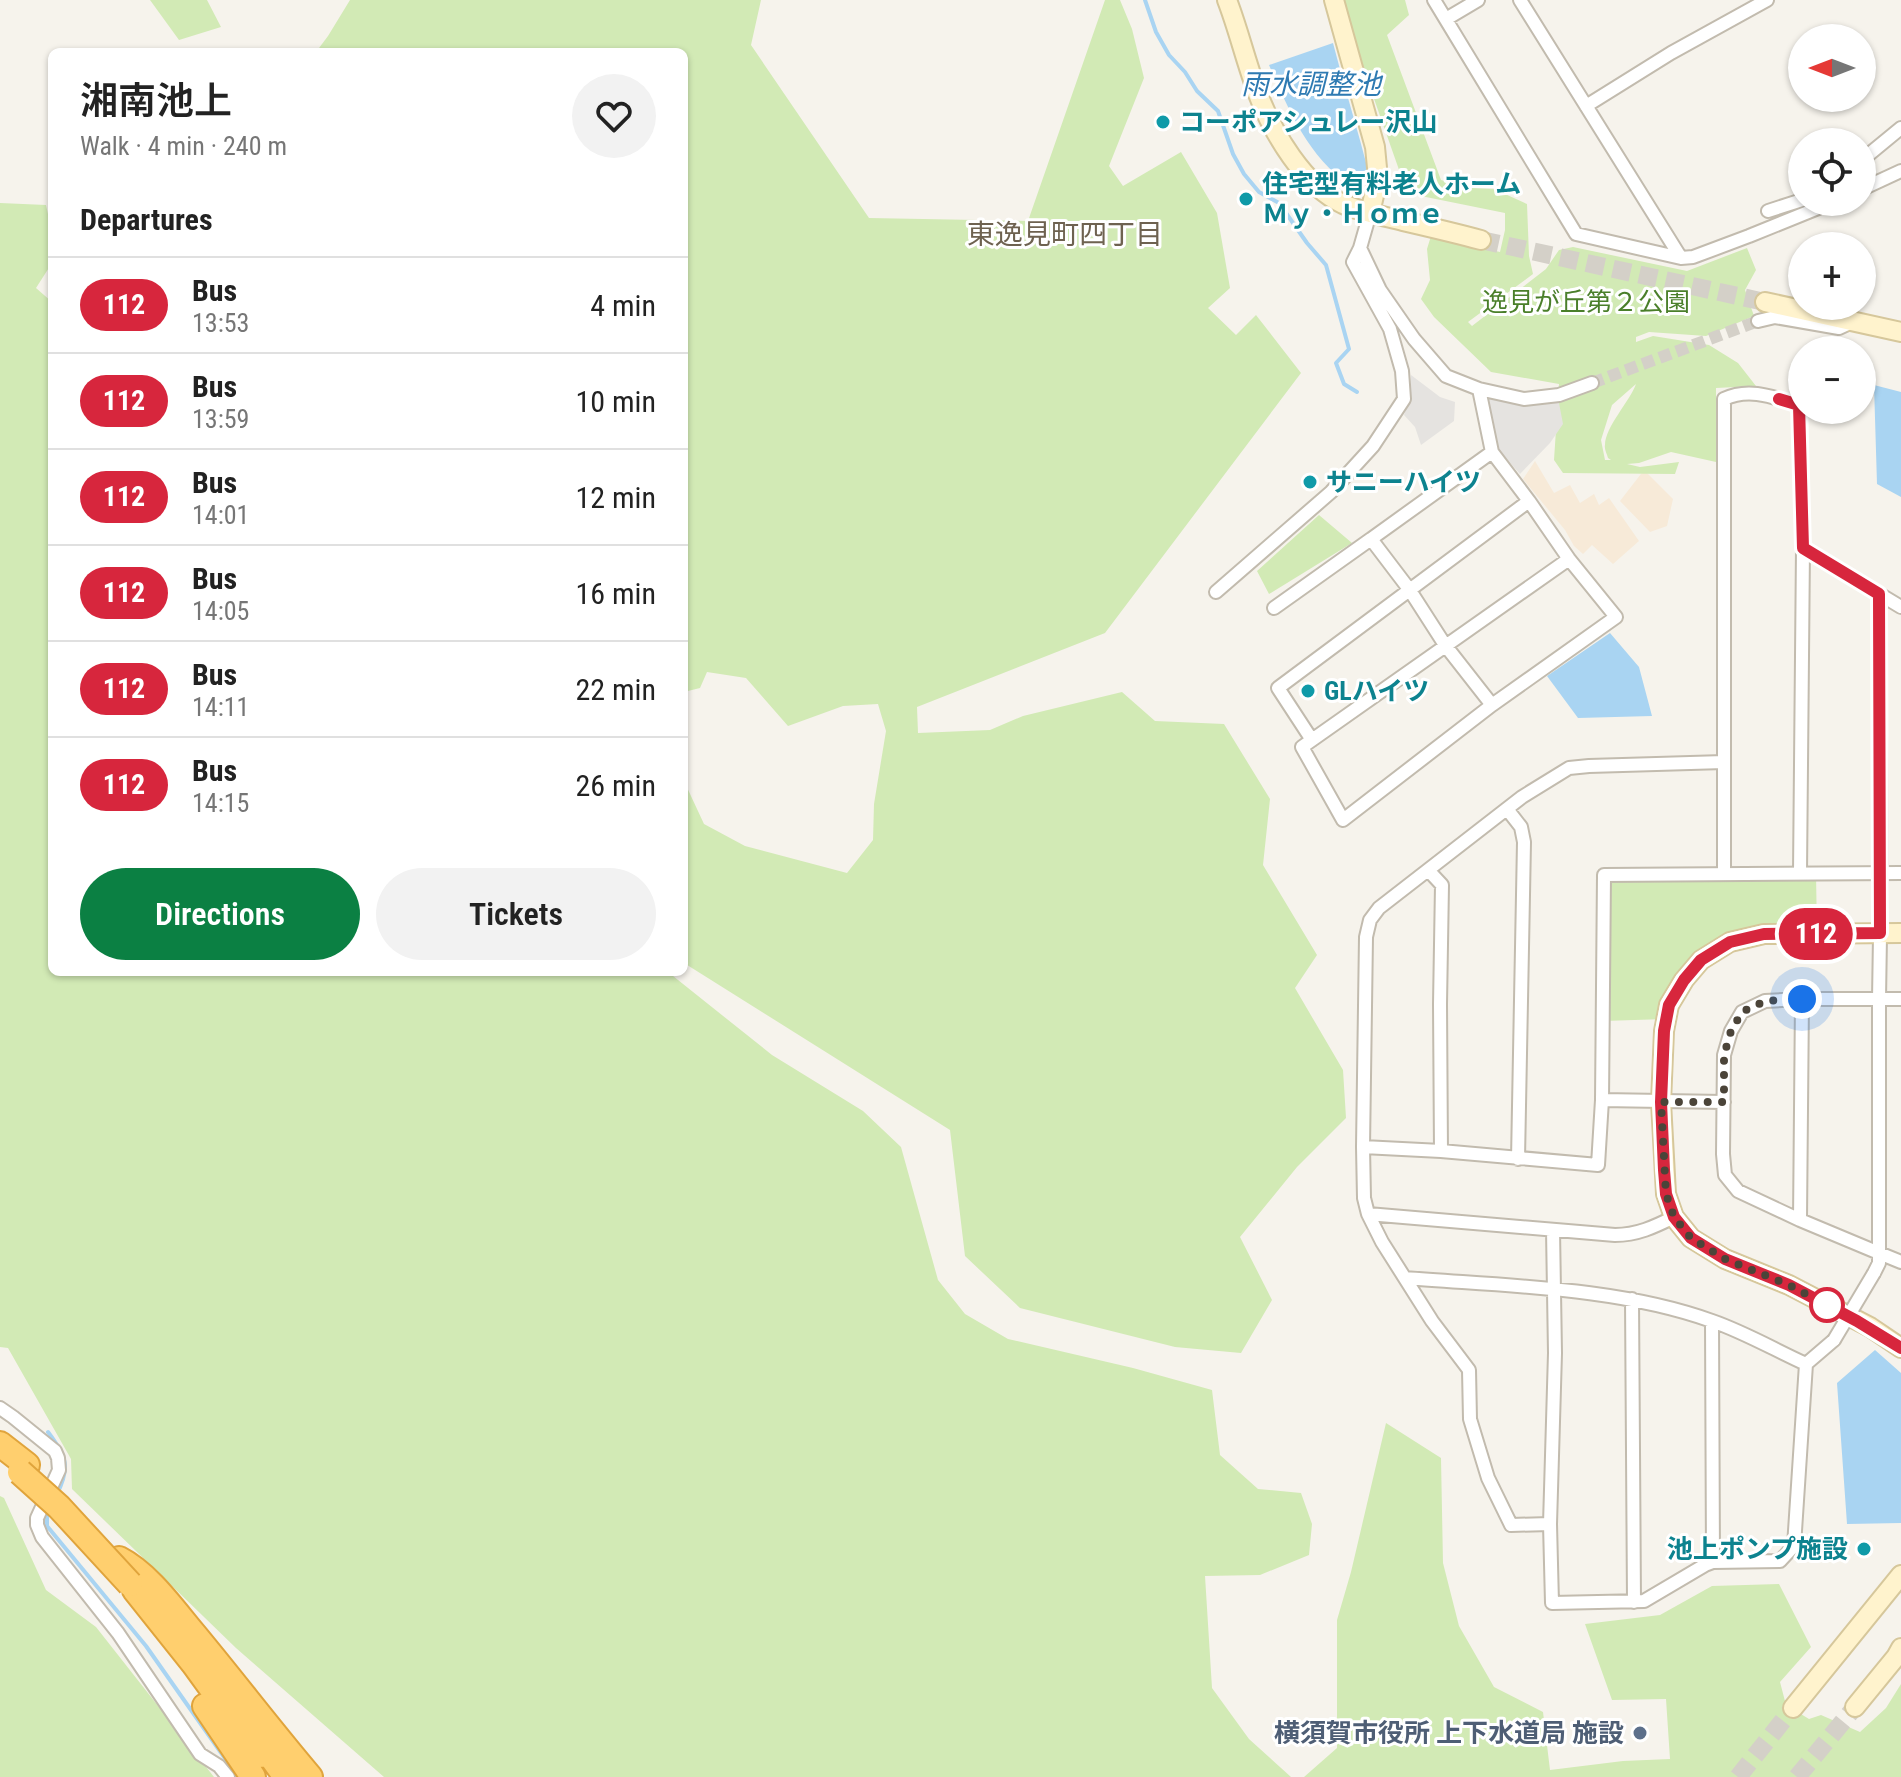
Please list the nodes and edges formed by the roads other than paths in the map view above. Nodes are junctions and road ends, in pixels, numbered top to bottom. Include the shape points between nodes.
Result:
1 (1227, 0) edge
2 (1334, 0) edge
3 (1434, 0) edge
4 (1478, 0) edge
5 (1520, 0) edge
6 (1767, 0) edge
7 (1446, 19) junction
8 (1586, 106) junction
9 (1901, 128) edge
10 (1876, 149) edge
11 (1901, 171) edge
12 (1876, 183) edge
13 (1788, 205) edge
14 (1768, 211) dead end
15 (1370, 213) junction
16 (1798, 216) edge
17 (1481, 240) tunnel mouth
18 (1360, 248) junction
19 (1681, 258) junction
20 (1765, 302) tunnel mouth
21 (1758, 321) tunnel mouth
22 (1855, 321) junction
23 (1901, 332) edge
24 (1592, 383) tunnel mouth
25 (1479, 389) junction
26 (1492, 452) junction
27 (1529, 501) junction
28 (1371, 539) junction
29 (1803, 548) junction
30 (1569, 559) junction
31 (1409, 589) junction
32 (1216, 592) dead end
33 (1879, 594) junction
34 (1901, 607) edge
35 (1274, 608) dead end
36 (1445, 645) junction
37 (1492, 705) junction
38 (1312, 740) junction
39 (1724, 762) junction
40 (1507, 809) junction
41 (1428, 870) junction
42 (1724, 873) junction
43 (1800, 873) junction
44 (1881, 873) junction
45 (1901, 873) edge
46 (1880, 933) junction
47 (1901, 933) edge
48 (1802, 999) junction
49 (1879, 999) junction
50 (1901, 999) edge
51 (1602, 1100) junction
52 (1661, 1102) junction
53 (1724, 1102) junction
54 (1363, 1147) junction
55 (1441, 1151) junction
56 (1518, 1159) junction
57 (1368, 1214) junction
58 (1674, 1217) junction
59 (1800, 1220) junction
60 (1553, 1230) junction
61 (1879, 1253) junction
62 (1901, 1262) edge
63 (1405, 1278) junction
64 (1553, 1289) junction
65 (1632, 1299) junction
66 (1712, 1321) junction
67 (1901, 1348) edge
68 (1806, 1364) junction
69 (0, 1408) edge
70 (0, 1444) edge
71 (0, 1455) edge
72 (24, 1469) junction
73 (1550, 1524) junction
74 (1713, 1562) junction
75 (1901, 1575) edge
76 (132, 1581) junction
77 (1634, 1602) junction
78 (1901, 1648) edge
79 (1855, 1707) tunnel mouth
80 (1793, 1708) tunnel mouth
81 (228, 1777) edge
82 (253, 1777) edge
83 (275, 1777) edge
84 (286, 1777) edge
85 (310, 1777) edge

1 - 15 street via 1258,95 1293,158 1314,185
2 - 15 street via 1375,147 1378,178
3 - 7 street
4 - 7 street
5 - 8 street
6 - 8 street
7 - 19 street via 1576,234
8 - 19 street
9 - 10 street
11 - 12 street
13 - 14 street
15 - 17 street
15 - 18 street
16 - 19 street
18 - 25 street via 1380,290 1414,339 1446,376
18 - 32 street via 1353,262 1390,329 1404,399 1373,446 1331,492
20 - 22 street
21 - 22 street via 1775,317 1839,328
22 - 23 street
24 - 25 street via 1559,395 1524,399
25 - 26 street
26 - 27 street
26 - 28 street
27 - 30 street
27 - 31 street
28 - 31 street
28 - 35 street
29 - 33 street
29 - 39 street via 1799,405 1759,393 1724,399
29 - 43 street
30 - 36 street
30 - 37 street via 1616,617
31 - 36 street
31 - 38 street via 1278,688
33 - 34 street
33 - 44 street
36 - 37 street
36 - 38 street
37 - 38 street via 1343,820 1302,747
39 - 40 street via 1569,768
39 - 42 street
40 - 41 street
40 - 56 street via 1521,827 1524,842
41 - 54 street via 1379,908 1366,937
41 - 55 street via 1442,885
42 - 43 street
42 - 51 street via 1604,875
43 - 44 street
44 - 45 street
44 - 46 street
46 - 47 street
46 - 49 street
46 - 52 street via 1764,934 1730,942 1701,960 1669,1005
48 - 49 street
48 - 53 street via 1765,1001 1742,1012 1724,1055
48 - 59 street
49 - 50 street
49 - 61 street
51 - 52 street
51 - 56 street via 1598,1165
52 - 53 street
52 - 58 street via 1666,1194
53 - 59 street via 1725,1175 1738,1191
54 - 55 street
54 - 57 street
55 - 56 street
57 - 60 street
57 - 63 street
58 - 60 street via 1632,1235
58 - 67 street via 1691,1238 1725,1259 1789,1285
59 - 61 street
60 - 64 street
61 - 62 street
61 - 68 street, bridge via 1874,1273 1834,1340
63 - 64 street
63 - 73 street via 1469,1370 1470,1419 1488,1478 1511,1525
64 - 65 street
64 - 73 street
65 - 66 street
65 - 77 street
66 - 68 street
66 - 74 street
68 - 74 street via 1794,1546 1780,1561
69 - 81 street via 58,1458 59,1470 37,1518 42,1537 118,1633 200,1754
70 - 72 highway
71 - 72 highway
72 - 76 highway via 64,1500 119,1559
72 - 76 highway, bridge via 35,1491
73 - 77 street via 1552,1603
74 - 77 street
75 - 80 street
76 - 82 highway via 158,1634
76 - 83 highway
76 - 84 highway via 200,1658
76 - 85 highway via 182,1620
78 - 79 street

